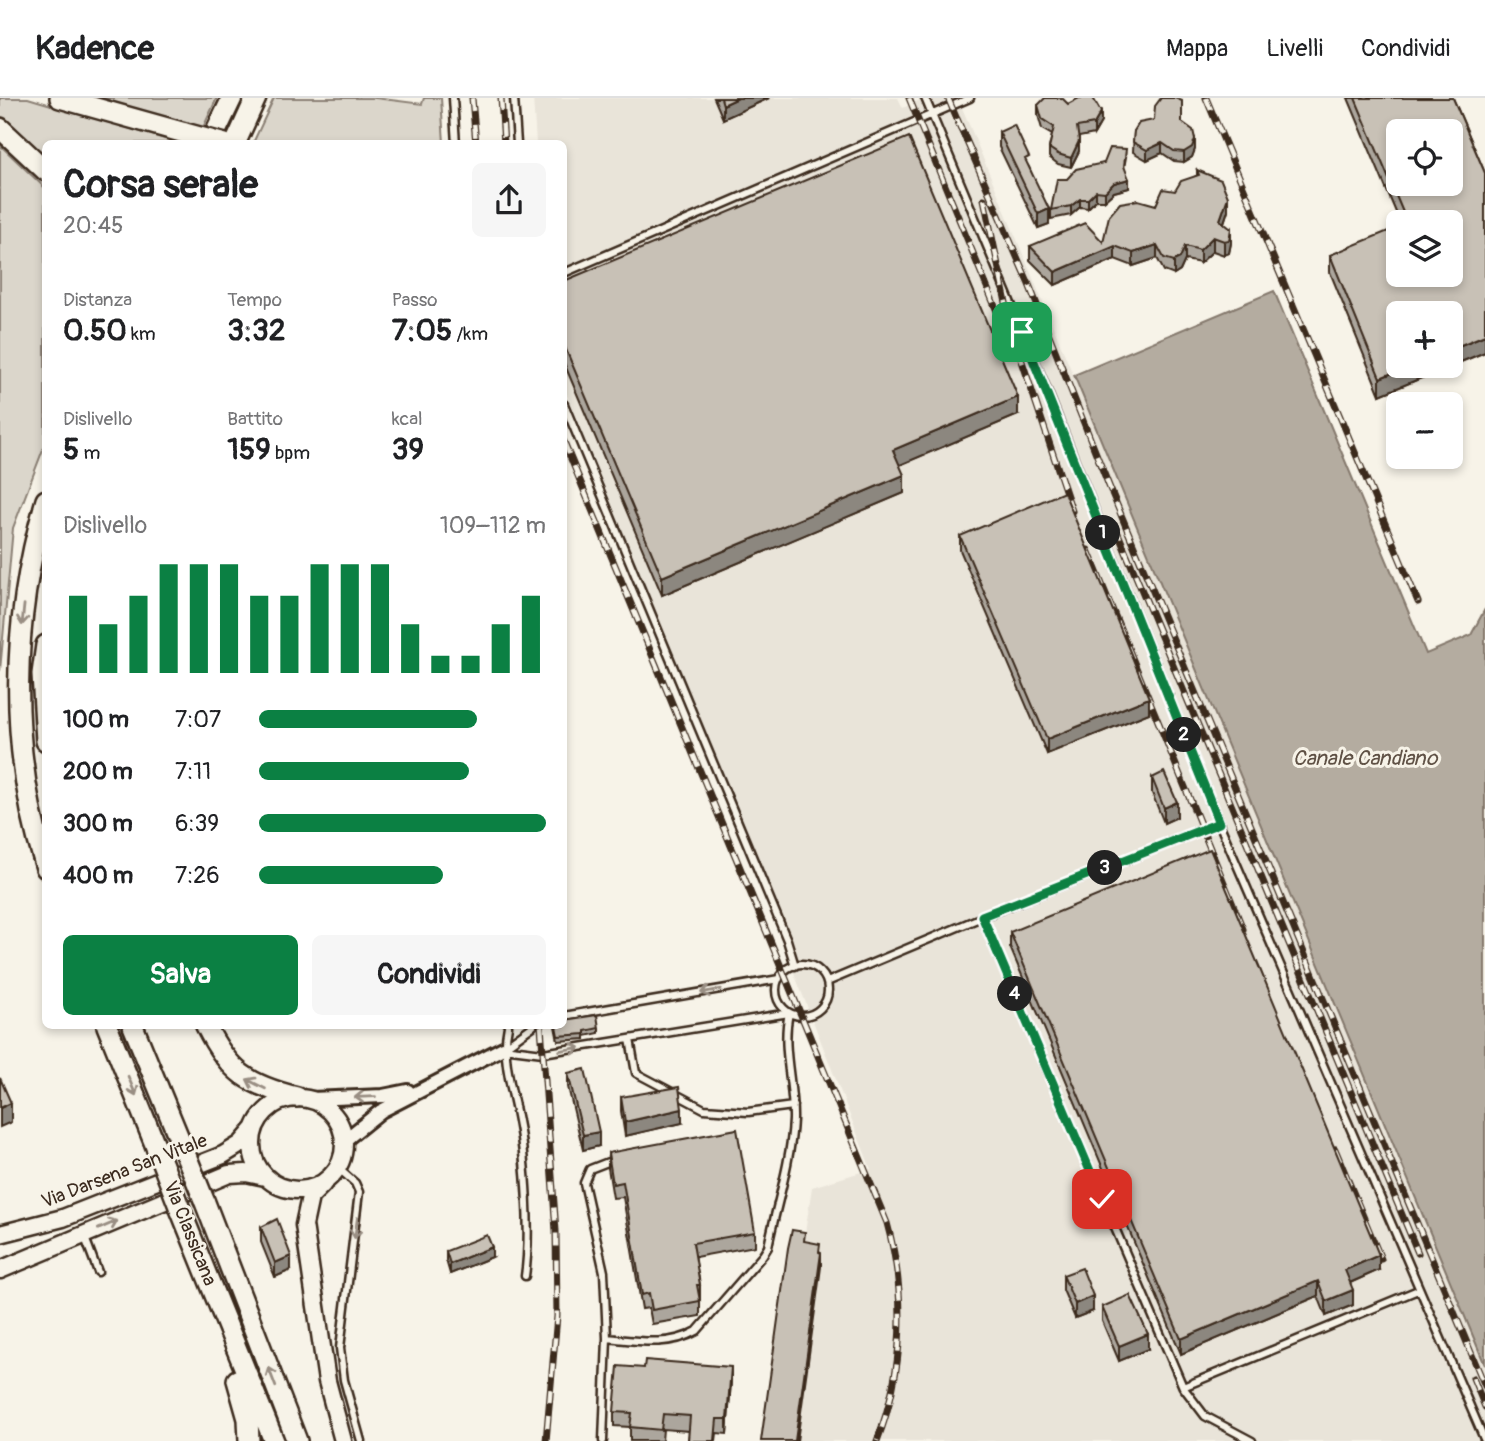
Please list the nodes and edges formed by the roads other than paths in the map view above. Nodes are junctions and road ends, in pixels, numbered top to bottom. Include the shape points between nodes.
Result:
1 (60, 98) edge
2 (232, 98) edge
3 (256, 98) edge
4 (453, 98) edge
5 (514, 98) edge
6 (926, 98) edge
7 (970, 98) edge
8 (932, 114) junction
9 (0, 128) edge
10 (212, 140) edge
11 (212, 140) edge
12 (237, 140) edge
13 (456, 140) edge
14 (517, 140) edge
15 (42, 167) edge
16 (567, 272) edge
17 (567, 411) edge
18 (42, 518) edge
19 (1219, 823) junction
20 (42, 849) edge
21 (982, 916) junction
22 (795, 966) junction
23 (779, 979) junction
24 (827, 982) junction
25 (789, 1013) junction
26 (567, 1015) edge
27 (108, 1029) edge
28 (134, 1029) edge
29 (208, 1029) edge
30 (507, 1029) edge
31 (529, 1029) edge
32 (630, 1039) junction
33 (503, 1048) junction
34 (419, 1089) junction
35 (304, 1098) junction
36 (793, 1106) junction
37 (254, 1129) junction
38 (345, 1140) junction
39 (619, 1159) edge
40 (333, 1174) junction
41 (265, 1177) junction
42 (0, 1234) edge
43 (84, 1235) junction
44 (0, 1270) edge
45 (98, 1272) dead end
46 (525, 1276) dead end
47 (1418, 1290) junction
48 (218, 1301) junction
49 (607, 1338) junction
50 (1183, 1387) junction
51 (249, 1441) edge
52 (275, 1441) edge
53 (297, 1441) edge
54 (343, 1441) edge
55 (361, 1441) edge
56 (603, 1441) edge
57 (1252, 1441) edge
58 (1485, 1441) edge

1 - 10 highway, bridge
2 - 11 highway
3 - 12 highway
4 - 13 lane
5 - 14 lane
6 - 8 lane
7 - 8 lane
8 - 16 lane
8 - 19 lane
9 - 15 highway
17 - 22 lane
18 -> 20 highway via 25,593 18,655 21,752
19 - 21 lane
19 - 47 lane
21 - 24 lane
21 - 50 lane
22 - 23 lane
22 - 24 lane via 818,970
23 - 25 lane via 779,1002
23 -> 26 lane
24 - 25 lane via 827,999 817,1011 801,1016
25 - 32 lane
25 - 36 lane via 785,1031
27 -> 48 highway, Via Classicana, bridge
53 -> 28 highway, Via Classicana, bridge
35 -> 29 highway via 263,1089 240,1076
30 - 33 lane
31 - 33 lane
33 -> 32 lane via 543,1053
32 - 36 lane via 636,1073 704,1109 748,1112
33 - 34 street, Via Darsena San Vitale
33 - 46 lane via 519,1123 528,1252
34 -> 35 street, Via Darsena San Vitale via 383,1096
34 - 38 street, Via Darsena San Vitale
35 - 37 street, Via Darsena San Vitale via 271,1106
35 - 38 street via 335,1114
36 - 49 lane via 782,1180 763,1255 697,1331 683,1339
37 - 41 street via 253,1154
37 - 42 street, Via Darsena San Vitale via 223,1155 63,1218
38 - 40 street
39 - 49 lane via 590,1169 584,1182 604,1272
40 - 41 street via 299,1191
40 - 54 street via 310,1197 304,1225 327,1381
40 -> 55 lane via 355,1182 359,1192 340,1348
43 -> 41 street via 229,1174
43 - 44 street
43 - 45 lane
47 - 50 lane
47 - 58 lane
48 - 51 highway via 225,1350 248,1419
48 - 52 highway, Via Classicana
49 - 56 lane
50 - 57 lane via 1205,1416

